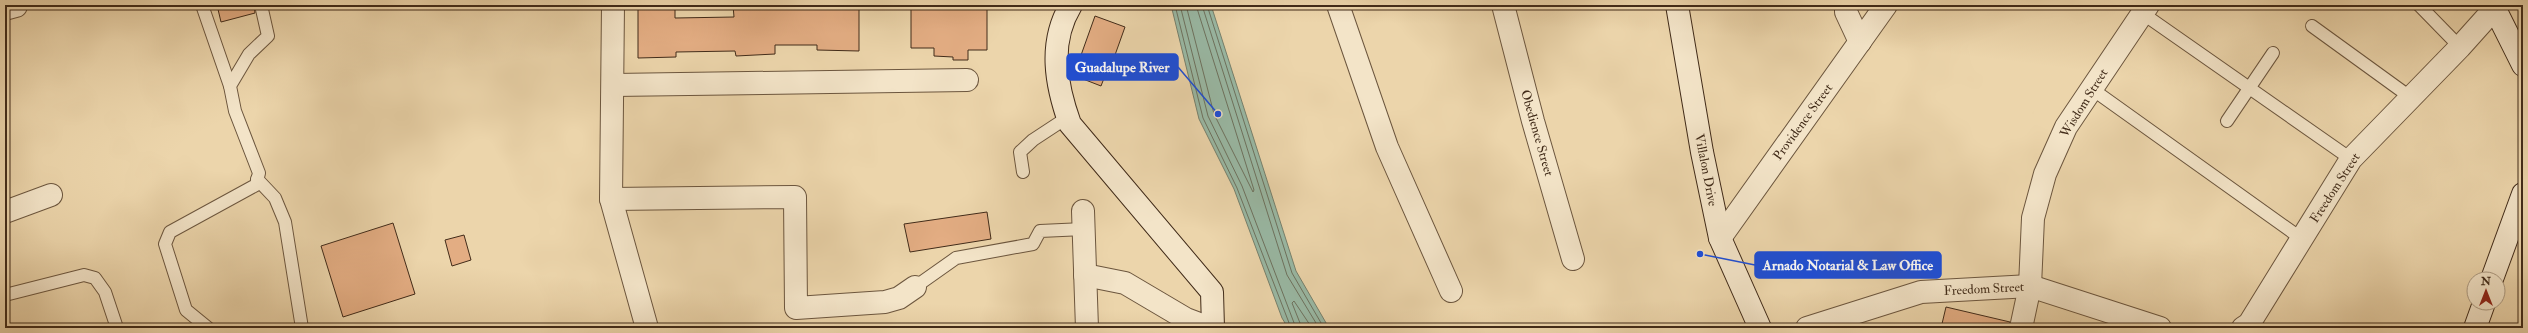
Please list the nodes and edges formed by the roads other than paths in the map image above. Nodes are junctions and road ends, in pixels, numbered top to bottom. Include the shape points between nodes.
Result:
1 (202, 5) edge
2 (261, 5) edge
3 (613, 5) edge
4 (1070, 5) edge
5 (1338, 5) edge
6 (1503, 5) edge
7 (1677, 5) edge
8 (1846, 5) edge
9 (1886, 5) edge
10 (2419, 5) edge
11 (2494, 7) edge
12 (2145, 9) edge
13 (2312, 26) dead end
14 (1860, 42) junction
15 (2460, 47) junction
16 (2273, 53) dead end
17 (2523, 65) edge
18 (967, 80) dead end
19 (614, 85) junction
20 (230, 86) junction
21 (2250, 87) junction
22 (2092, 89) junction
23 (2410, 97) junction
24 (1068, 117) junction
25 (2226, 121) dead end
26 (2351, 159) junction
27 (1023, 172) dead end
28 (257, 179) junction
29 (2523, 194) edge
30 (51, 195) dead end
31 (611, 199) junction
32 (5, 212) edge
33 (1083, 220) joint
34 (1720, 238) junction
35 (2302, 239) junction
36 (1573, 260) dead end
37 (2495, 271) edge
38 (1085, 275) junction
39 (2030, 286) junction
40 (915, 287) joint
41 (1451, 291) dead end
42 (5, 294) edge
43 (2481, 311) edge
44 (117, 328) edge
45 (208, 328) edge
46 (302, 328) edge
47 (646, 328) edge
48 (1087, 328) edge
49 (1211, 328) edge
50 (1760, 328) edge
51 (1807, 328) edge
52 (2022, 328) edge
53 (2160, 328) edge
54 (2243, 328) edge
55 (2475, 328) edge

1 - 20 lane
2 - 20 lane via 268,36 249,54
3 - 19 street
4 - 24 street via 1064,17 1056,55 1059,93
5 - 41 street via 1387,147
6 - 36 street, Obedience Street
7 - 34 street, Villalon Drive via 1702,152
8 - 14 street
9 - 14 street, Providence Street
10 - 15 lane
11 - 15 street, Freedom Street
11 - 17 street
12 - 21 lane
12 - 22 street, Wisdom Street
13 - 23 lane
14 - 34 street, Providence Street
15 - 23 street, Freedom Street
16 - 21 lane
18 - 19 street
19 - 31 street
20 - 28 lane via 237,118 258,173
21 - 25 lane
21 - 26 lane
22 - 35 lane
22 - 39 street, Wisdom Street via 2066,127 2045,174 2033,218
23 - 26 street, Freedom Street
24 - 27 lane via 1033,140 1020,152
24 - 49 street via 1079,137 1212,292
26 - 35 street, Freedom Street
28 - 45 lane via 256,185 170,232 165,244 186,310
28 - 46 lane via 275,198 285,222
29 - 37 street
30 - 32 street
31 - 40 street via 795,197 796,308 884,302 899,298
31 - 47 street
33 - 38 street
33 - 40 lane via 1040,231 1033,244 956,258
34 - 50 street, Villalon Drive
35 - 54 street, Freedom Street via 2249,324
38 - 48 street
38 - 49 street via 1125,282 1186,319
39 - 51 street, Freedom Street via 1921,292
39 - 52 street, Wisdom Street
39 - 53 street, Freedom Street
42 - 44 lane via 84,275 95,278 105,292
43 - 55 street

